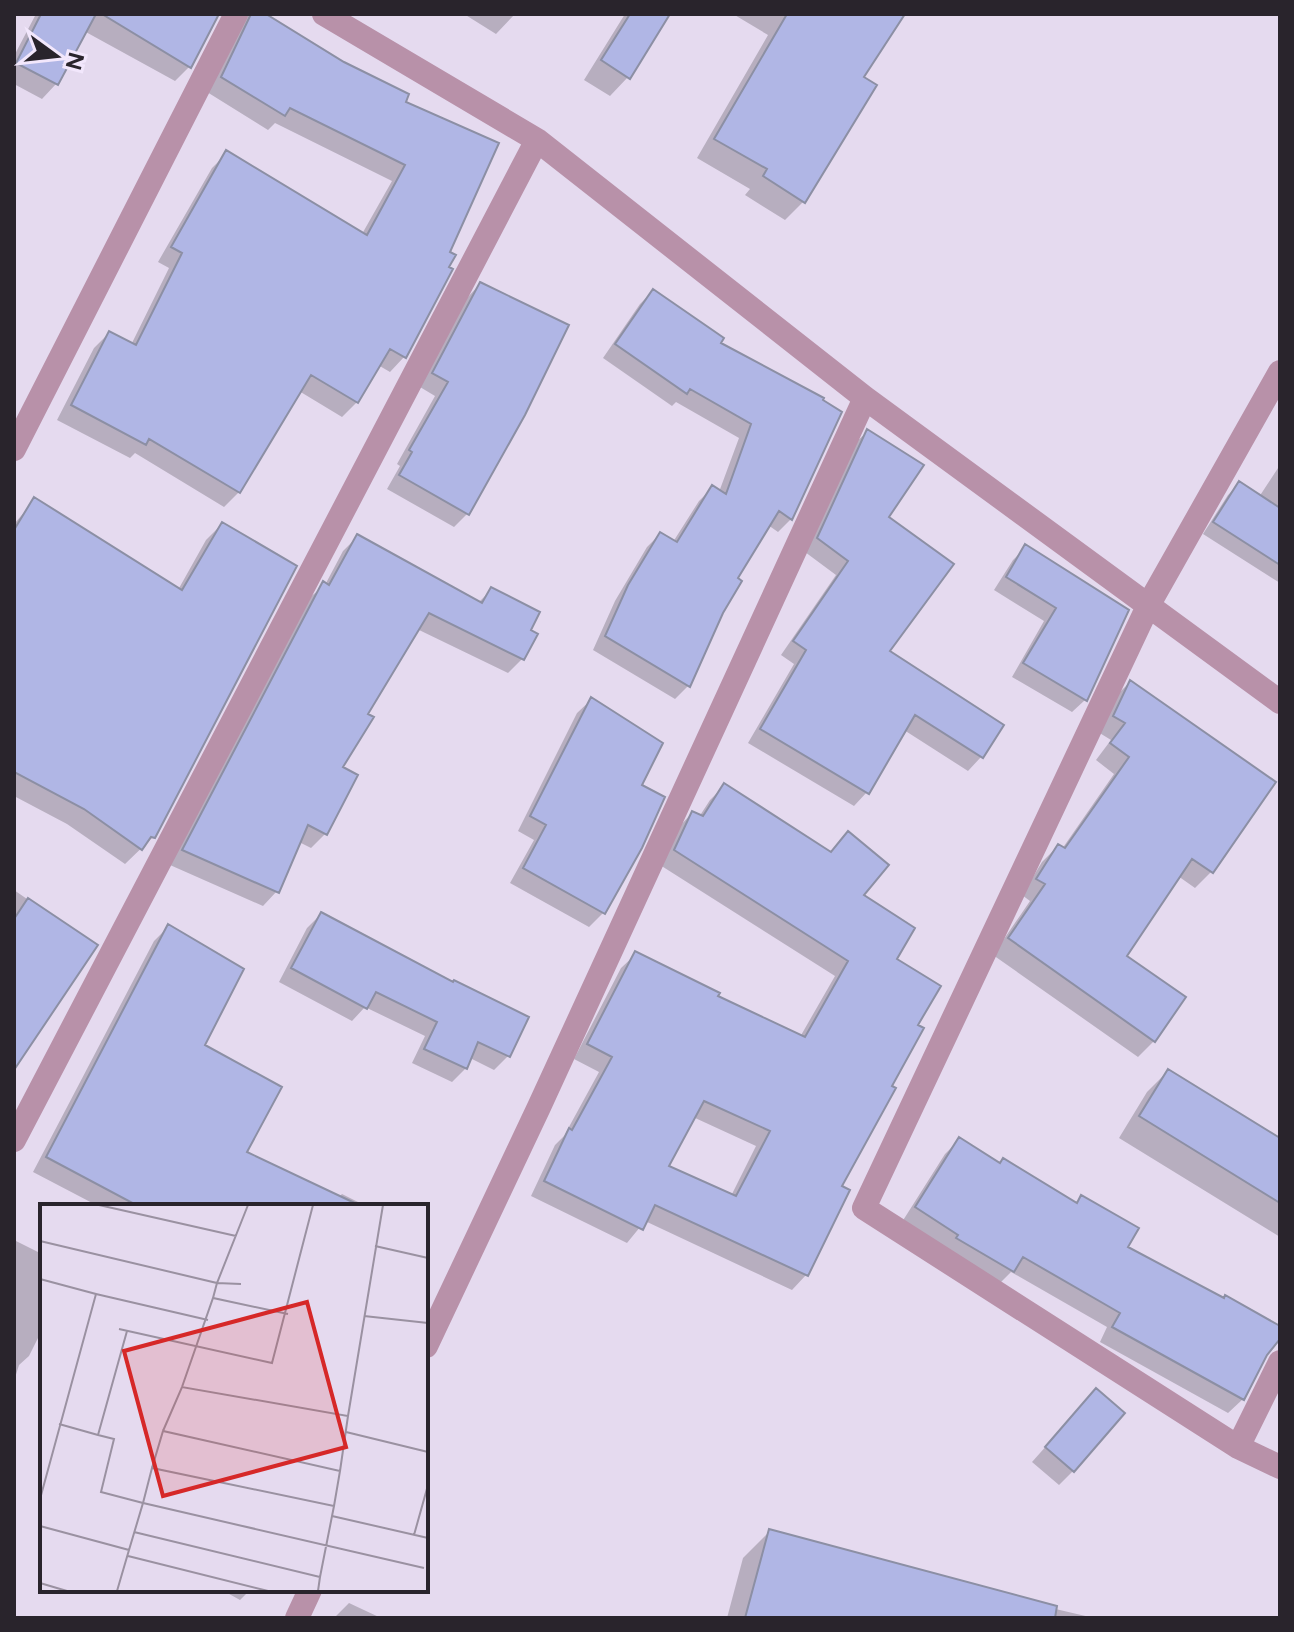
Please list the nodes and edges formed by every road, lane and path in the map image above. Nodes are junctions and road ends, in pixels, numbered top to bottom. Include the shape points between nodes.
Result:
1 (236, 14) edge
2 (324, 14) edge
3 (537, 140) junction
4 (1280, 372) edge
5 (865, 398) junction
6 (14, 449) edge
7 (1149, 604) junction
8 (1280, 702) edge
9 (14, 1140) edge
10 (428, 1342) edge
11 (1280, 1362) edge
12 (1238, 1447) junction
13 (1280, 1467) edge
14 (309, 1592) edge
15 (297, 1618) edge

1 - 6 street
2 - 3 street
3 - 5 street
3 - 9 street
4 - 7 street
5 - 7 street
5 - 10 street
7 - 8 street
7 - 12 street via 864,1208
11 - 12 street
12 - 13 street
14 - 15 street

